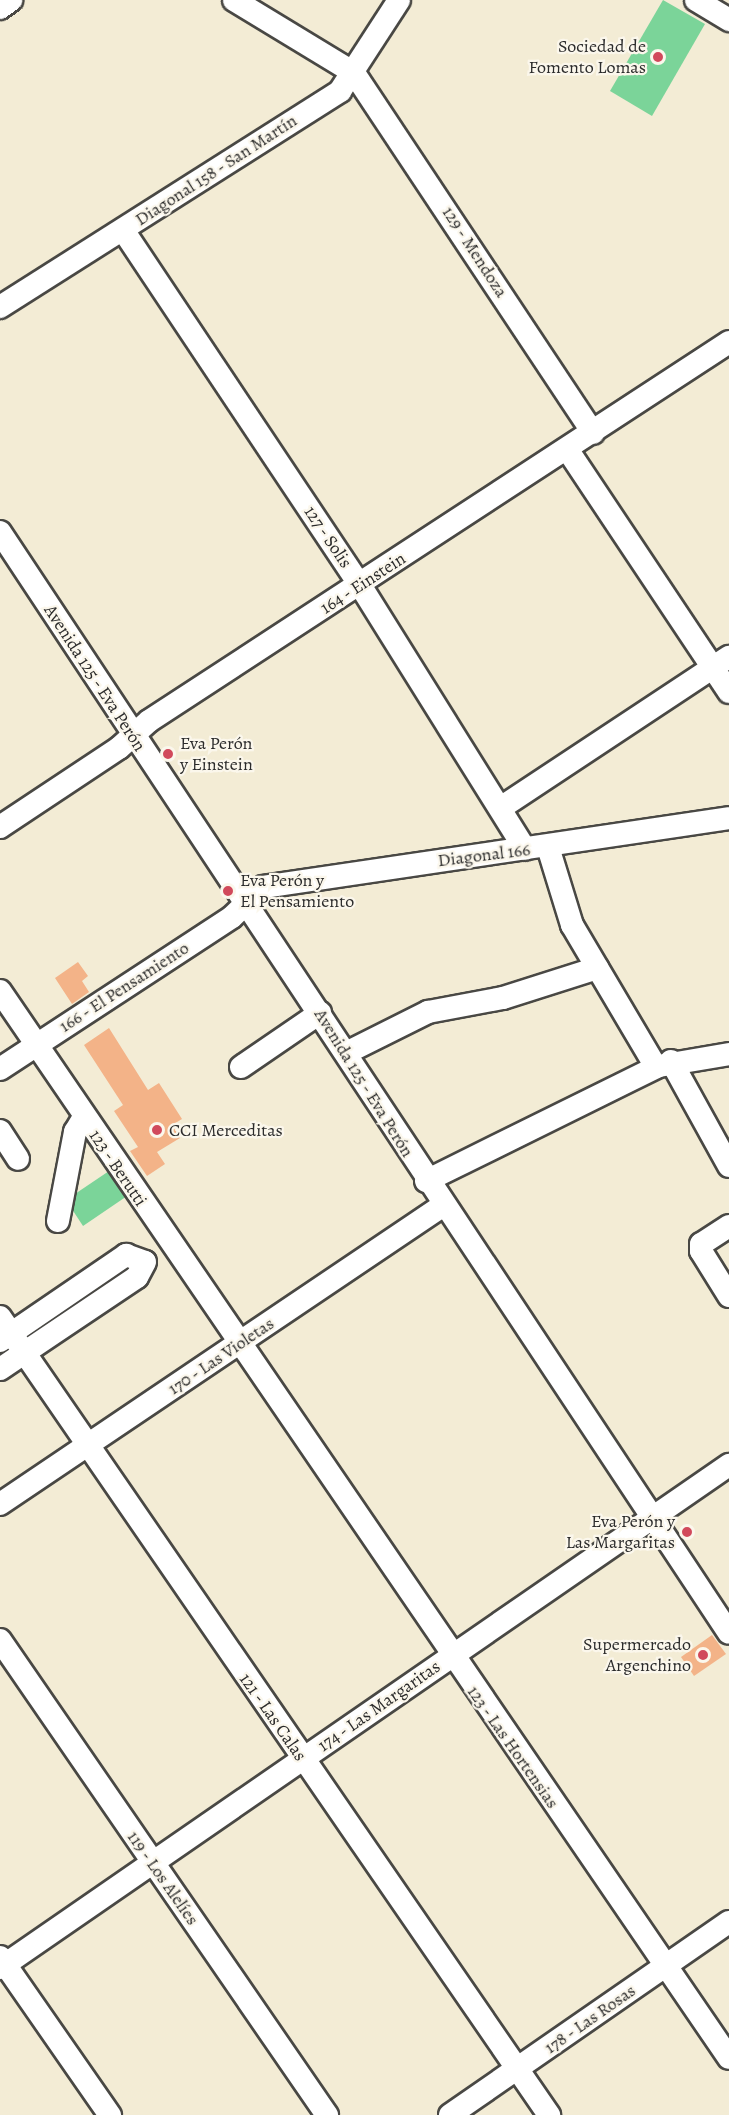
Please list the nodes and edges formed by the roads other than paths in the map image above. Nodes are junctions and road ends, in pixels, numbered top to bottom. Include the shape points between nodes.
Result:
1 (11, 0) edge
2 (234, 0) edge
3 (399, 0) edge
4 (696, 0) edge
5 (0, 8) edge
6 (729, 20) edge
7 (354, 73) junction
8 (123, 230) junction
9 (0, 307) edge
10 (729, 342) edge
11 (593, 433) junction
12 (567, 449) junction
13 (0, 532) edge
14 (360, 585) junction
15 (721, 662) edge
16 (729, 692) edge
17 (132, 736) junction
18 (502, 807) junction
19 (729, 818) edge
20 (0, 826) edge
21 (548, 847) junction
22 (525, 849) junction
23 (244, 902) junction
24 (597, 968) junction
25 (0, 991) edge
26 (321, 1013) junction
27 (35, 1046) junction
28 (346, 1053) junction
29 (729, 1054) edge
30 (664, 1064) junction
31 (241, 1067) dead end
32 (0, 1069) edge
33 (84, 1117) junction
34 (0, 1131) edge
35 (18, 1159) dead end
36 (729, 1166) edge
37 (426, 1181) junction
38 (442, 1206) junction
39 (58, 1221) dead end
40 (729, 1226) edge
41 (729, 1296) edge
42 (4, 1331) edge
43 (238, 1345) junction
44 (23, 1353) junction
45 (0, 1369) edge
46 (86, 1446) junction
47 (729, 1465) edge
48 (0, 1504) edge
49 (651, 1515) junction
50 (729, 1633) edge
51 (0, 1640) edge
52 (451, 1656) junction
53 (302, 1760) junction
54 (152, 1862) junction
55 (729, 1922) edge
56 (2, 1963) edge
57 (665, 1966) junction
58 (729, 2058) edge
59 (517, 2069) junction
60 (110, 2115) edge
61 (327, 2115) edge
62 (450, 2115) edge
63 (549, 2115) edge

1 - 5 street
2 - 7 street
3 - 7 street, Diagonal 158 - San Martín
4 - 6 street
7 - 8 street, Diagonal 158 - San Martín via 340,91
7 - 11 street, 129 - Mendoza
8 - 9 street, Diagonal 158 - San Martín
8 - 14 street, 127 - Solis
10 - 11 street, 164 - Einstein
11 - 12 street, 164 - Einstein
12 - 14 street, 164 - Einstein
12 - 15 street
13 - 17 street, Avenida 125 - Eva Perón
14 - 17 street, 164 - Einstein
14 - 18 street, 127 - Solis
15 - 16 street
15 - 18 street
17 - 20 street, 164 - Einstein
17 - 23 street, Avenida 125 - Eva Perón
18 - 22 street, 127 - Solis
19 - 21 street, Diagonal 166
21 - 22 street, Diagonal 166
21 - 24 street via 568,917
22 - 23 street, Diagonal 166 via 287,881 254,891
23 - 26 street, Avenida 125 - Eva Perón
23 - 27 street, 166 - El Pensamiento via 232,917
24 - 28 street via 503,998 428,1012
24 - 30 street
25 - 27 street, 123 - Berutti
26 - 28 street, Avenida 125 - Eva Perón
26 - 31 street
27 - 32 street, 166 - El Pensamiento
27 - 33 street, 123 - Berutti
28 - 37 street, Avenida 125 - Eva Perón
29 - 30 street
30 - 36 street
30 - 37 street
33 - 39 street via 75,1132
33 - 43 street, 123 - Berutti
34 - 35 street
37 - 38 street, Avenida 125 - Eva Perón
38 - 43 street, 170 - Las Violetas
38 - 49 street, Avenida 125 - Eva Perón
40 - 41 street via 701,1245
42 - 44 street, 121 - Las Calas
42 - 44 street via 126,1255 145,1262 137,1277
43 - 46 street, 170 - Las Violetas
43 - 52 street, 123 - Las Hortensias
44 - 45 street
44 - 46 street, 121 - Las Calas
46 - 48 street, 170 - Las Violetas
46 - 53 street, 121 - Las Calas
47 - 49 street, 174 - Las Margaritas
49 - 50 street, Avenida 125 - Eva Perón
49 - 52 street, 174 - Las Margaritas
51 - 54 street, 119 - Los Alelíes
52 - 53 street, 174 - Las Margaritas
52 - 57 street, 123 - Las Hortensias
53 - 54 street, 174 - Las Margaritas
53 - 59 street, 121 - Las Calas
54 - 56 street, 174 - Las Margaritas
54 - 61 street, 119 - Los Alelíes
55 - 57 street, 178 - Las Rosas
56 - 60 street
57 - 58 street, 123 - Las Hortensias
57 - 59 street, 178 - Las Rosas
59 - 62 street, 178 - Las Rosas
59 - 63 street, 121 - Las Calas

